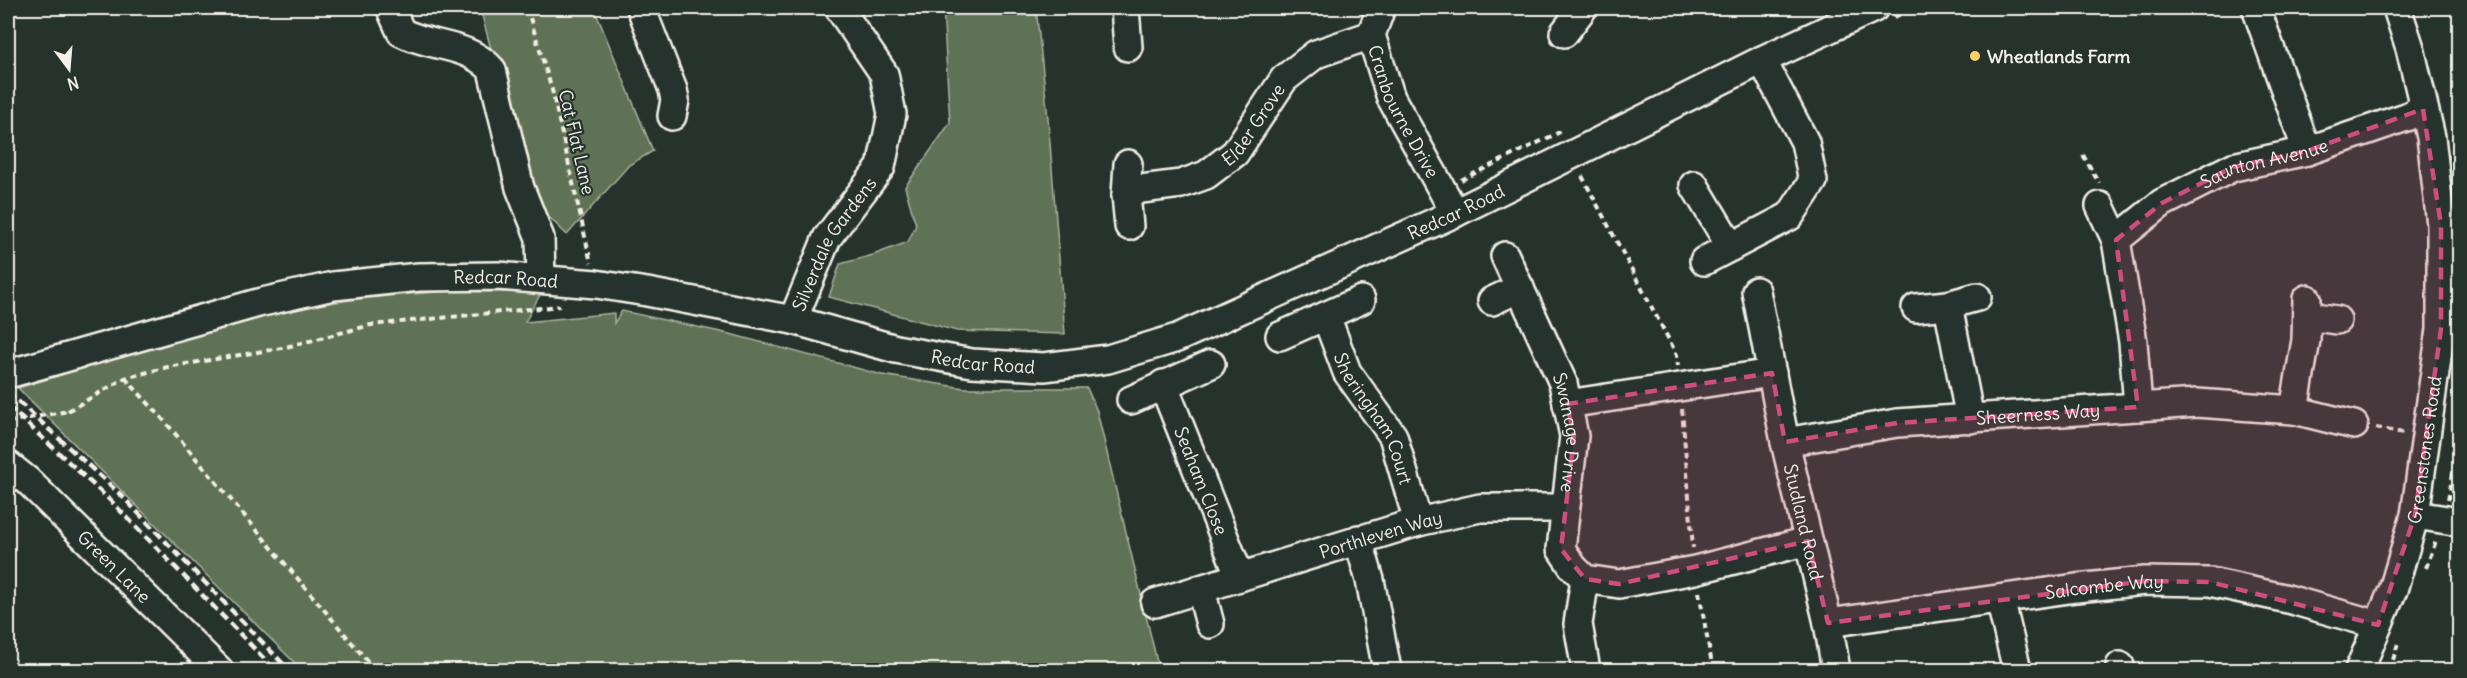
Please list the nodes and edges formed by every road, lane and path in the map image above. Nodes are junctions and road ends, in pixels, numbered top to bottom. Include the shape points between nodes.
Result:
1 (527, 8) edge
2 (839, 8) edge
3 (1381, 8) edge
4 (1583, 8) edge
5 (1874, 8) edge
6 (2256, 8) edge
7 (2397, 8) edge
8 (651, 10) edge
9 (1125, 11) edge
10 (392, 12) dead end
11 (1564, 33) dead end
12 (1371, 35) junction
13 (1128, 47) dead end
14 (1762, 60) junction
15 (2423, 109) junction
16 (672, 117) dead end
17 (2307, 151) junction
18 (2083, 155) dead end
19 (1128, 164) dead end
20 (1694, 185) dead end
21 (1126, 195) junction
22 (2100, 206) joint
23 (1455, 213) junction
24 (2450, 224) edge
25 (1129, 226) dead end
26 (2116, 240) junction
27 (1731, 247) junction
28 (1505, 256) dead end
29 (1704, 261) dead end
30 (541, 279) junction
31 (596, 284) junction
32 (1520, 288) junction
33 (1756, 291) dead end
34 (1977, 297) dead end
35 (1360, 300) dead end
36 (1492, 300) dead end
37 (1948, 305) junction
38 (561, 306) dead end
39 (1916, 308) dead end
40 (1326, 316) junction
41 (793, 320) junction
42 (2337, 320) dead end
43 (1280, 336) dead end
44 (1211, 364) dead end
45 (1772, 373) junction
46 (8, 374) edge
47 (125, 378) junction
48 (1163, 384) junction
49 (1131, 400) dead end
50 (1567, 404) junction
51 (2138, 407) junction
52 (2294, 410) junction
53 (1970, 419) junction
54 (8, 422) edge
55 (2354, 425) joint
56 (2426, 436) junction
57 (1785, 442) junction
58 (8, 465) edge
59 (1565, 508) junction
60 (2415, 515) junction
61 (1418, 522) junction
62 (2460, 522) edge
63 (1358, 539) junction
64 (1808, 541) junction
65 (1240, 577) junction
66 (1585, 579) junction
67 (1201, 590) junction
68 (2000, 599) junction
69 (1155, 603) dead end
70 (1828, 623) junction
71 (1210, 624) dead end
72 (2378, 624) junction
73 (207, 666) edge
74 (375, 670) edge
75 (1387, 670) edge
76 (1586, 670) edge
77 (1836, 670) edge
78 (2017, 670) edge
79 (2359, 670) edge

1 - 31 path, Cat Flat Lane via 552,90
2 - 41 street, Silverdale Gardens via 884,74 892,114 881,167 826,238
3 - 12 street, Cranbourne Drive
4 - 11 street
5 - 14 street, Redcar Road
6 - 17 street
7 - 15 street, Greenstones Road
8 - 16 street via 675,100
9 - 13 street
10 - 30 street via 402,32 473,54 492,70 520,188 540,238
12 - 21 street, Elder Grove via 1316,54 1284,79 1235,153 1206,175
12 - 23 street, Cranbourne Drive via 1391,98
14 - 23 street, Redcar Road
14 - 27 street via 1805,142 1813,181 1790,216
15 - 17 street, Saunton Avenue
15 - 24 street, Greenstones Road
17 - 26 street, Saunton Avenue via 2233,167 2162,203
18 - 22 path via 2100,184
19 - 21 street
20 - 27 street
21 - 25 street
22 - 26 street
23 - 41 street, Redcar Road via 1177,338 1108,358 1044,367 972,363 896,350
24 - 56 street, Greenstones Road
26 - 51 street via 2133,342
27 - 29 street
28 - 32 street, Swanage Drive
30 - 31 street, Redcar Road
30 - 46 street, Redcar Road via 419,277 333,286 258,303
31 - 41 street, Redcar Road
32 - 36 street
32 - 50 street, Swanage Drive via 1563,383
33 - 45 street, Studland Road
34 - 37 street
35 - 40 street
37 - 39 street
37 - 53 street
38 - 47 path via 371,325 282,348
40 - 43 street
40 - 61 street, Sheringham Court via 1347,372 1393,436
42 - 52 street via 2307,307 2306,340
44 - 48 street
45 - 50 street
45 - 57 street, Studland Road
47 - 54 path, bridge via 68,411
47 - 74 path via 177,434
48 - 49 street
48 - 65 street, Seaham Close
50 - 59 street, Swanage Drive via 1574,436
51 - 52 street, Sheerness Way via 2198,403
51 - 53 street, Sheerness Way
52 - 55 street, Sheerness Way
53 - 57 street, Sheerness Way via 1898,423
55 - 56 path
56 - 60 street, Greenstones Road
57 - 64 street, Studland Road
58 - 73 street, Green Lane
59 - 61 street, Porthleven Way via 1480,508
59 - 66 street, Swanage Drive via 1561,549
60 - 62 street
60 - 72 street, Greenstones Road via 2393,590
61 - 63 street, Porthleven Way
63 - 65 street, Porthleven Way
63 - 75 street
64 - 66 street via 1695,570 1619,584
64 - 70 street, Studland Road
65 - 67 street, Porthleven Way
66 - 76 street via 1578,624
67 - 69 street, Porthleven Way
67 - 71 street
68 - 70 street, Salcombe Way
68 - 72 street, Salcombe Way via 2145,581 2210,582 2288,598
68 - 78 street
70 - 77 street, Studland Road
72 - 79 street, Greenstones Road

